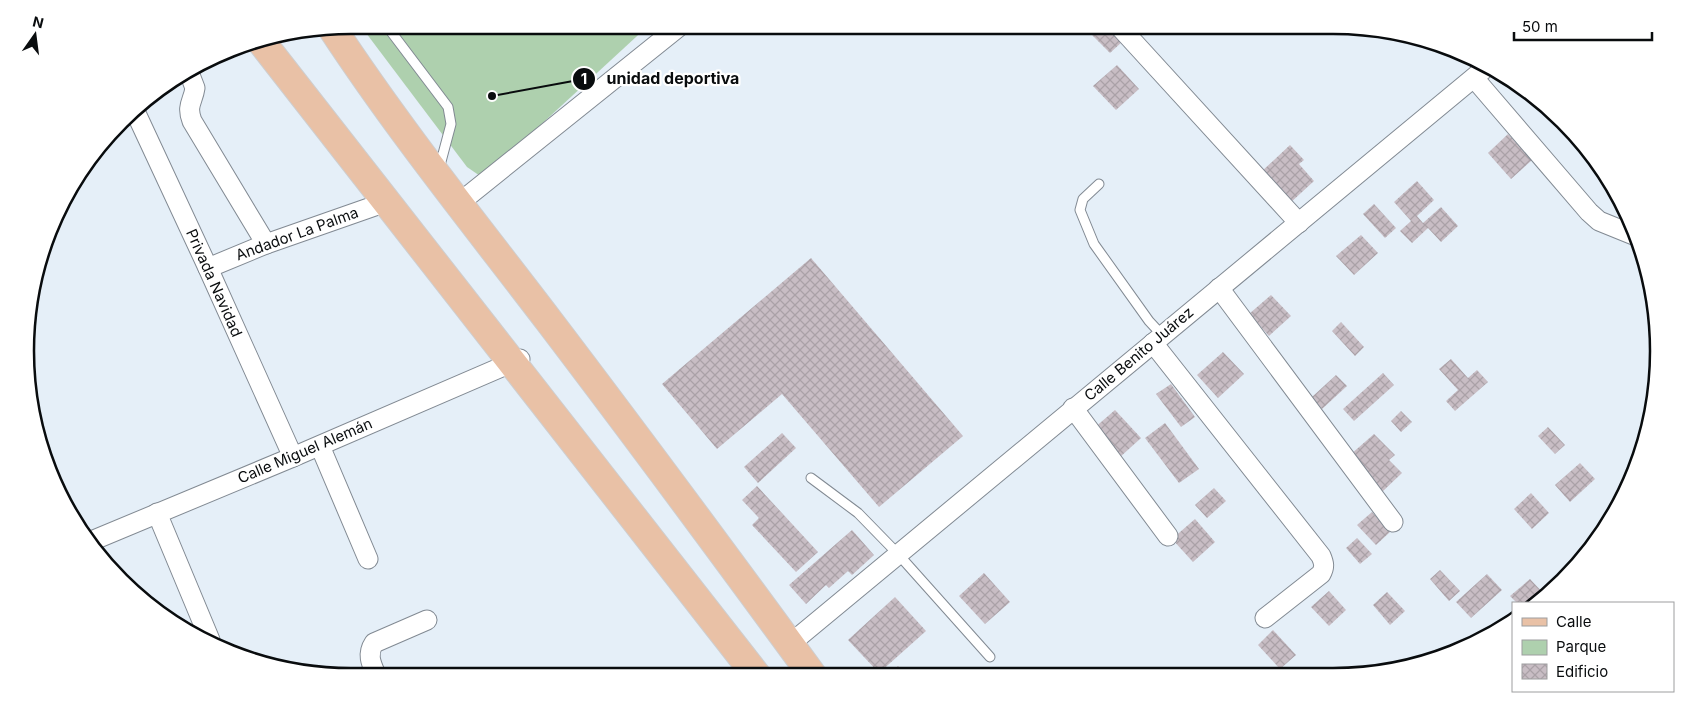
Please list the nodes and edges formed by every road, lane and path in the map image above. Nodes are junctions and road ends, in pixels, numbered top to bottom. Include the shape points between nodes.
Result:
1 (336, 34) edge
2 (393, 34) edge
3 (670, 34) edge
4 (1126, 34) edge
5 (283, 41) edge
6 (265, 46) edge
7 (1482, 71) edge
8 (191, 77) edge
9 (1474, 78) junction
10 (137, 117) edge
11 (436, 177) junction
12 (1099, 184) dead end
13 (386, 202) junction
14 (458, 204) junction
15 (1299, 223) junction
16 (1627, 232) edge
17 (266, 244) junction
18 (208, 268) junction
19 (1220, 288) junction
20 (1157, 339) junction
21 (520, 368) junction
22 (1073, 408) junction
23 (320, 446) junction
24 (292, 457) junction
25 (811, 478) dead end
26 (157, 513) junction
27 (1393, 522) dead end
28 (1168, 536) dead end
29 (97, 542) edge
30 (898, 554) junction
31 (368, 560) dead end
32 (1265, 618) dead end
33 (427, 620) dead end
34 (208, 634) edge
35 (790, 644) junction
36 (990, 657) dead end
37 (374, 668) edge
38 (751, 668) edge
39 (807, 668) edge

1 - 11 main road
2 - 11 lane via 448,107 451,124
3 - 14 street
4 - 15 street
5 - 21 main road via 500,326
6 - 13 main road
7 - 9 street, Calle Benito Juárez
8 - 17 street via 195,88 189,112 192,121
9 - 15 street, Calle Benito Juárez
9 - 16 street via 1589,212 1599,221
10 - 18 street, Privada Navidad
11 - 14 main road
12 - 20 lane via 1083,199 1080,210 1094,244 1149,321
13 - 17 street, Andador La Palma
13 - 21 main road
14 - 35 main road
15 - 19 street, Calle Benito Juárez
17 - 18 street, Andador La Palma
18 - 24 street, Privada Navidad
19 - 20 street, Calle Benito Juárez
19 - 27 street
20 - 22 street, Calle Benito Juárez
20 - 32 street via 1324,563 1320,574
21 - 23 street, Calle Miguel Alemán
21 - 38 main road
22 - 28 street
22 - 30 street, Calle Benito Juárez
23 - 24 street, Calle Miguel Alemán
23 - 31 street
24 - 26 street, Calle Miguel Alemán
25 - 30 lane via 858,513
26 - 29 street, Calle Miguel Alemán
26 - 34 street
30 - 35 street, Calle Benito Juárez
30 - 36 lane
33 - 37 street via 374,643 369,656
35 - 39 main road

